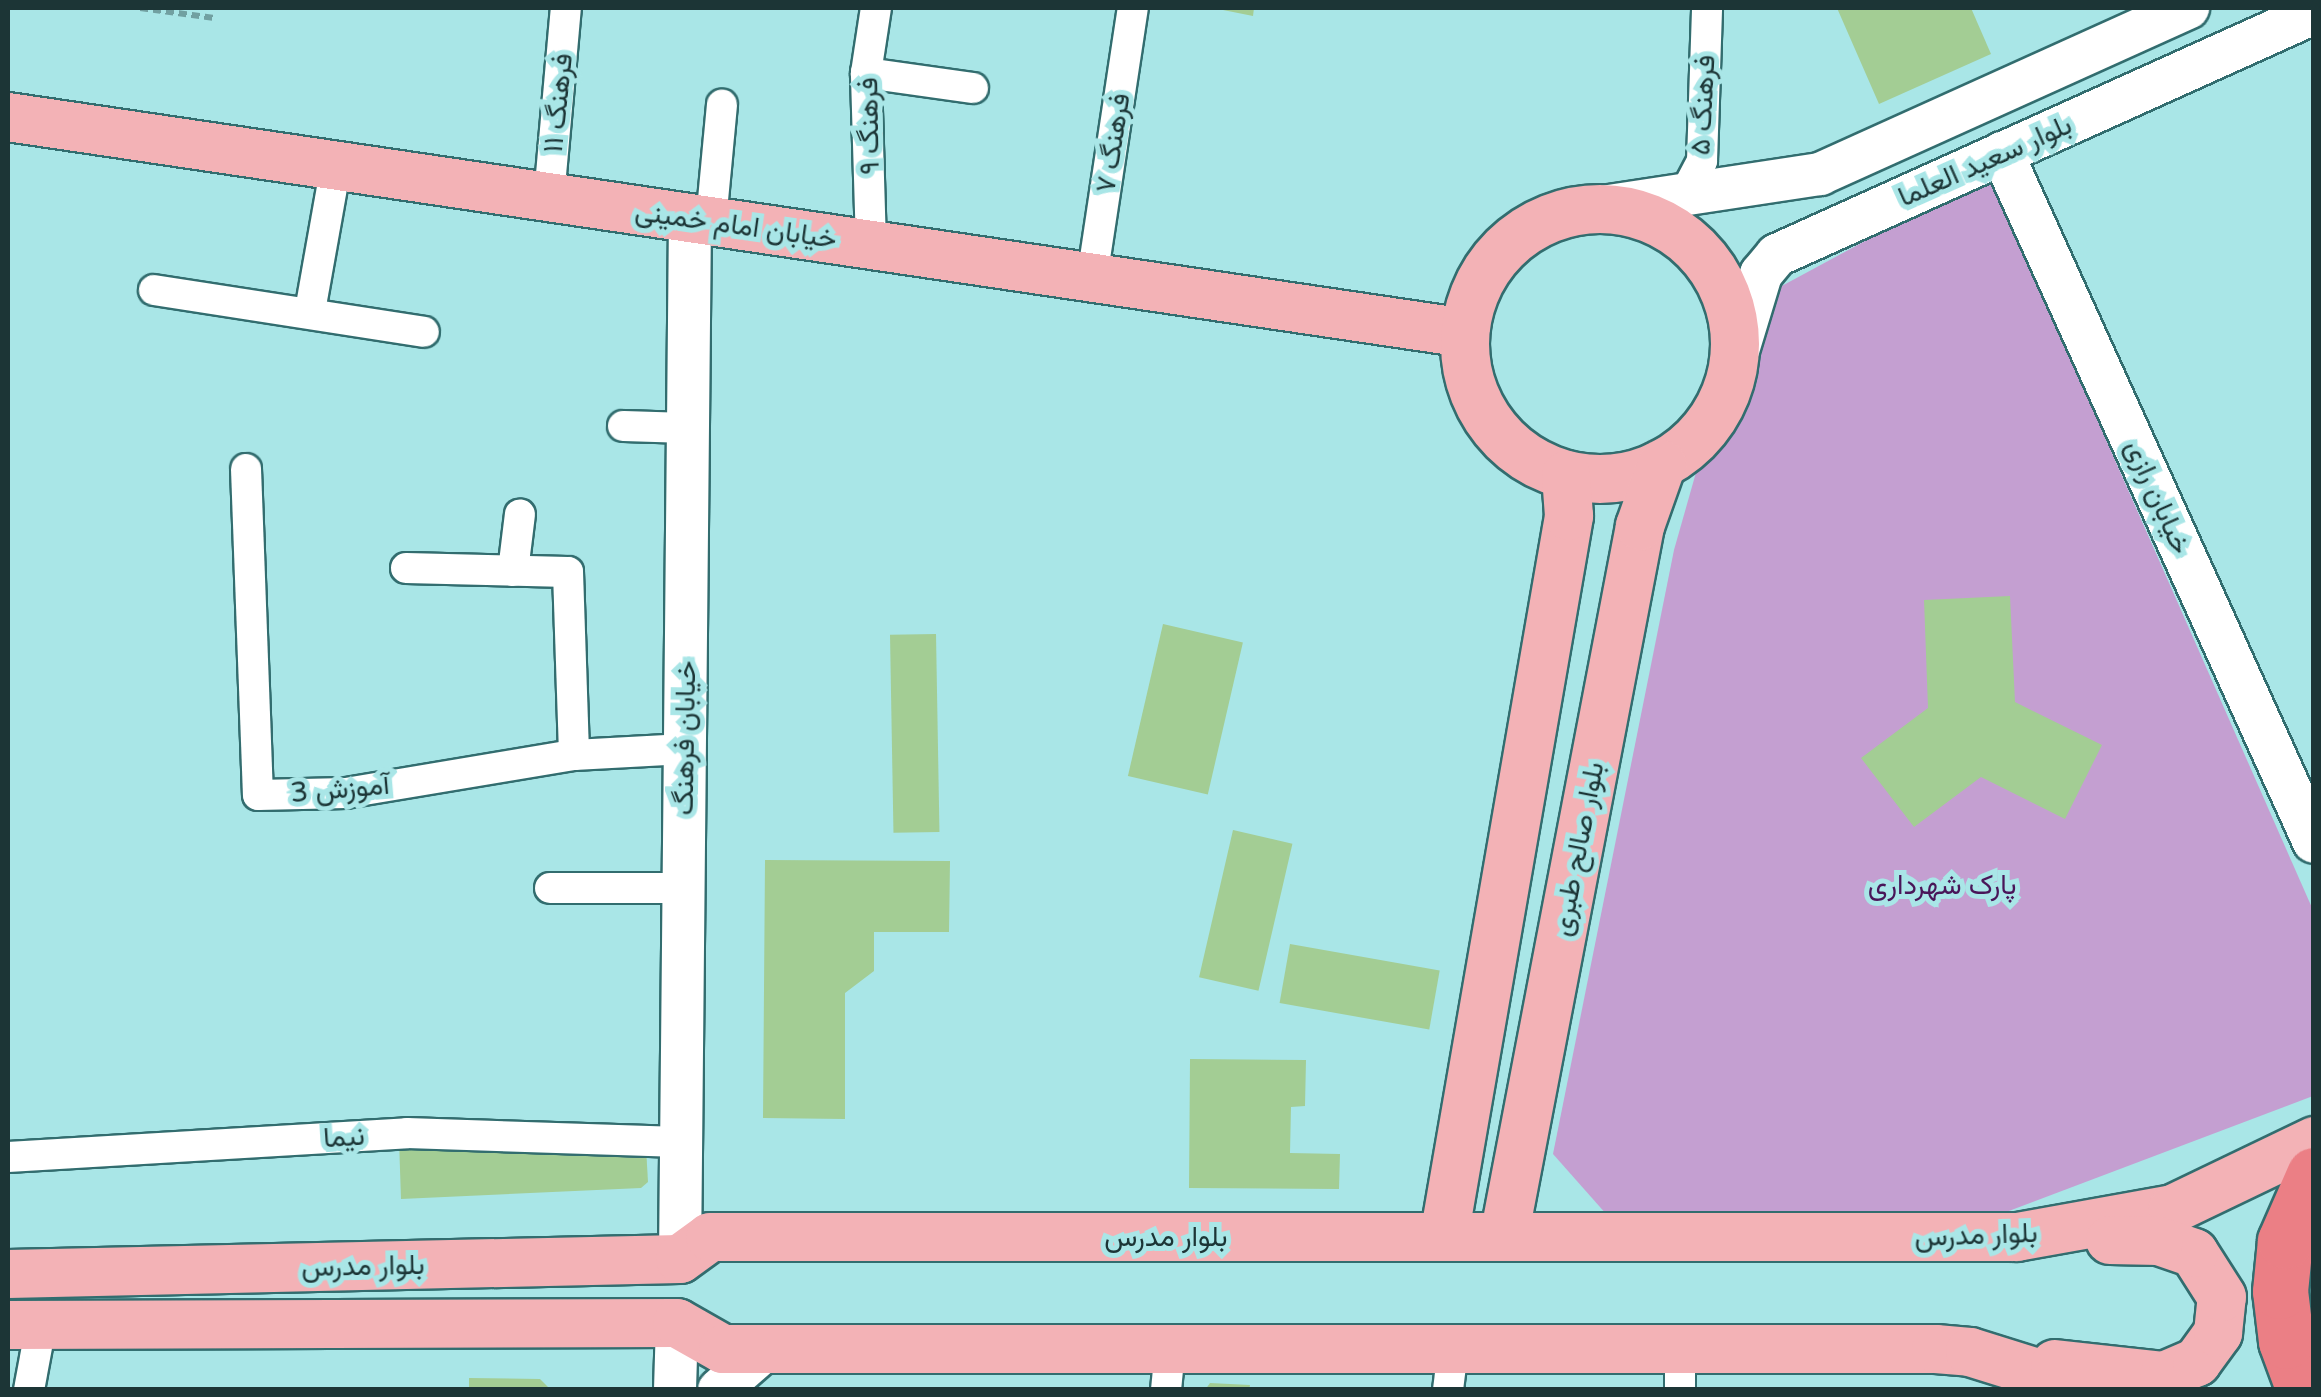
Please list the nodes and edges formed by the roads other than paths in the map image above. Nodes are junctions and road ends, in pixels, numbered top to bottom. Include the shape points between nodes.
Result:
1 (566, 8) edge
2 (876, 8) edge
3 (1133, 8) edge
4 (1708, 8) edge
5 (2165, 12) edge
6 (2314, 14) edge
7 (866, 73) junction
8 (974, 88) dead end
9 (722, 104) dead end
10 (8, 117) edge
11 (2002, 153) junction
12 (336, 166) junction
13 (1682, 197) junction
14 (549, 198) junction
15 (1594, 208) junction
16 (700, 220) junction
17 (870, 245) junction
18 (1092, 278) junction
19 (154, 290) dead end
20 (310, 311) junction
21 (424, 332) dead end
22 (1465, 333) junction
23 (1730, 377) junction
24 (623, 426) dead end
25 (688, 428) junction
26 (1662, 464) junction
27 (246, 469) dead end
28 (1566, 475) junction
29 (520, 514) dead end
30 (406, 568) dead end
31 (512, 571) junction
32 (684, 749) junction
33 (574, 755) junction
34 (2314, 842) edge
35 (550, 888) dead end
36 (683, 888) junction
37 (2314, 1140) edge
38 (680, 1142) junction
39 (8, 1157) edge
40 (2314, 1175) edge
41 (1444, 1237) junction
42 (1504, 1237) junction
43 (2016, 1237) junction
44 (680, 1259) junction
45 (8, 1274) edge
46 (677, 1323) junction
47 (24, 1325) edge
48 (766, 1349) junction
49 (1970, 1352) junction
50 (1168, 1369) edge
51 (1450, 1369) edge
52 (1680, 1369) edge
53 (29, 1390) edge
54 (675, 1390) edge
55 (720, 1390) edge
56 (2092, 1390) edge
57 (2304, 1390) edge

1 - 14 street, فرهنگ ۱۱
2 - 7 street, فرهنگ ۹
3 - 18 street, فرهنگ ۷
4 - 13 street, فرهنگ ۵ via 1702,161
5 - 13 main road, بلوار سعید العلما via 1820,174
6 - 11 main road, بلوار سعید العلما
7 - 8 street
7 - 17 street, فرهنگ ۹
9 - 16 street
10 - 12 main road, خیابان امام خمینی
11 - 23 main road, بلوار سعید العلما via 1778,255 1761,274
11 - 34 main road, خیابان رازی
12 - 14 main road, خیابان امام خمینی
12 - 20 street
13 - 15 main road, بلوار سعید العلما
14 - 16 main road, خیابان امام خمینی
15 - 22 main road via 1547,219 1506,246 1477,286
15 - 23 main road via 1666,225 1703,257 1733,324
16 - 17 main road, خیابان امام خمینی
16 - 25 main road, خیابان فرهنگ
17 - 18 main road, خیابان امام خمینی
18 - 22 main road, خیابان امام خمینی
19 - 20 street
20 - 21 street
22 - 28 main road via 1470,382 1492,426 1528,459
23 - 26 main road via 1705,428
24 - 25 street
25 - 32 main road, خیابان فرهنگ
26 - 28 main road via 1622,478
26 - 42 main road, بلوار صالح طبری via 1640,526
27 - 33 street, آموزش 3 via 258,795 346,793
28 - 41 main road via 1569,516
29 - 31 street
30 - 31 street
31 - 33 street via 568,572
32 - 33 street, آموزش 3
32 - 36 main road, خیابان فرهنگ
35 - 36 street
36 - 38 main road, خیابان فرهنگ
37 - 43 main road, بلوار مدرس via 2173,1209
38 - 39 street, نیما via 406,1133
38 - 44 main road, خیابان فرهنگ
40 - 57 highway via 2285,1241 2280,1291 2286,1341
41 - 42 main road, بلوار مدرس
41 - 44 main road, بلوار مدرس via 710,1237
42 - 43 main road, بلوار مدرس
43 - 49 main road via 2178,1245 2216,1280 2222,1298 2218,1333 2197,1362 2164,1376
44 - 45 main road, بلوار مدرس
46 - 47 main road, بلوار مدرس
46 - 48 main road, بلوار مدرس via 723,1349
46 - 54 main road
47 - 53 street
48 - 50 main road, بلوار مدرس
48 - 55 main road
49 - 52 main road, بلوار مدرس
49 - 56 main road, بلوار مدرس
50 - 51 main road, بلوار مدرس
51 - 52 main road, بلوار مدرس

